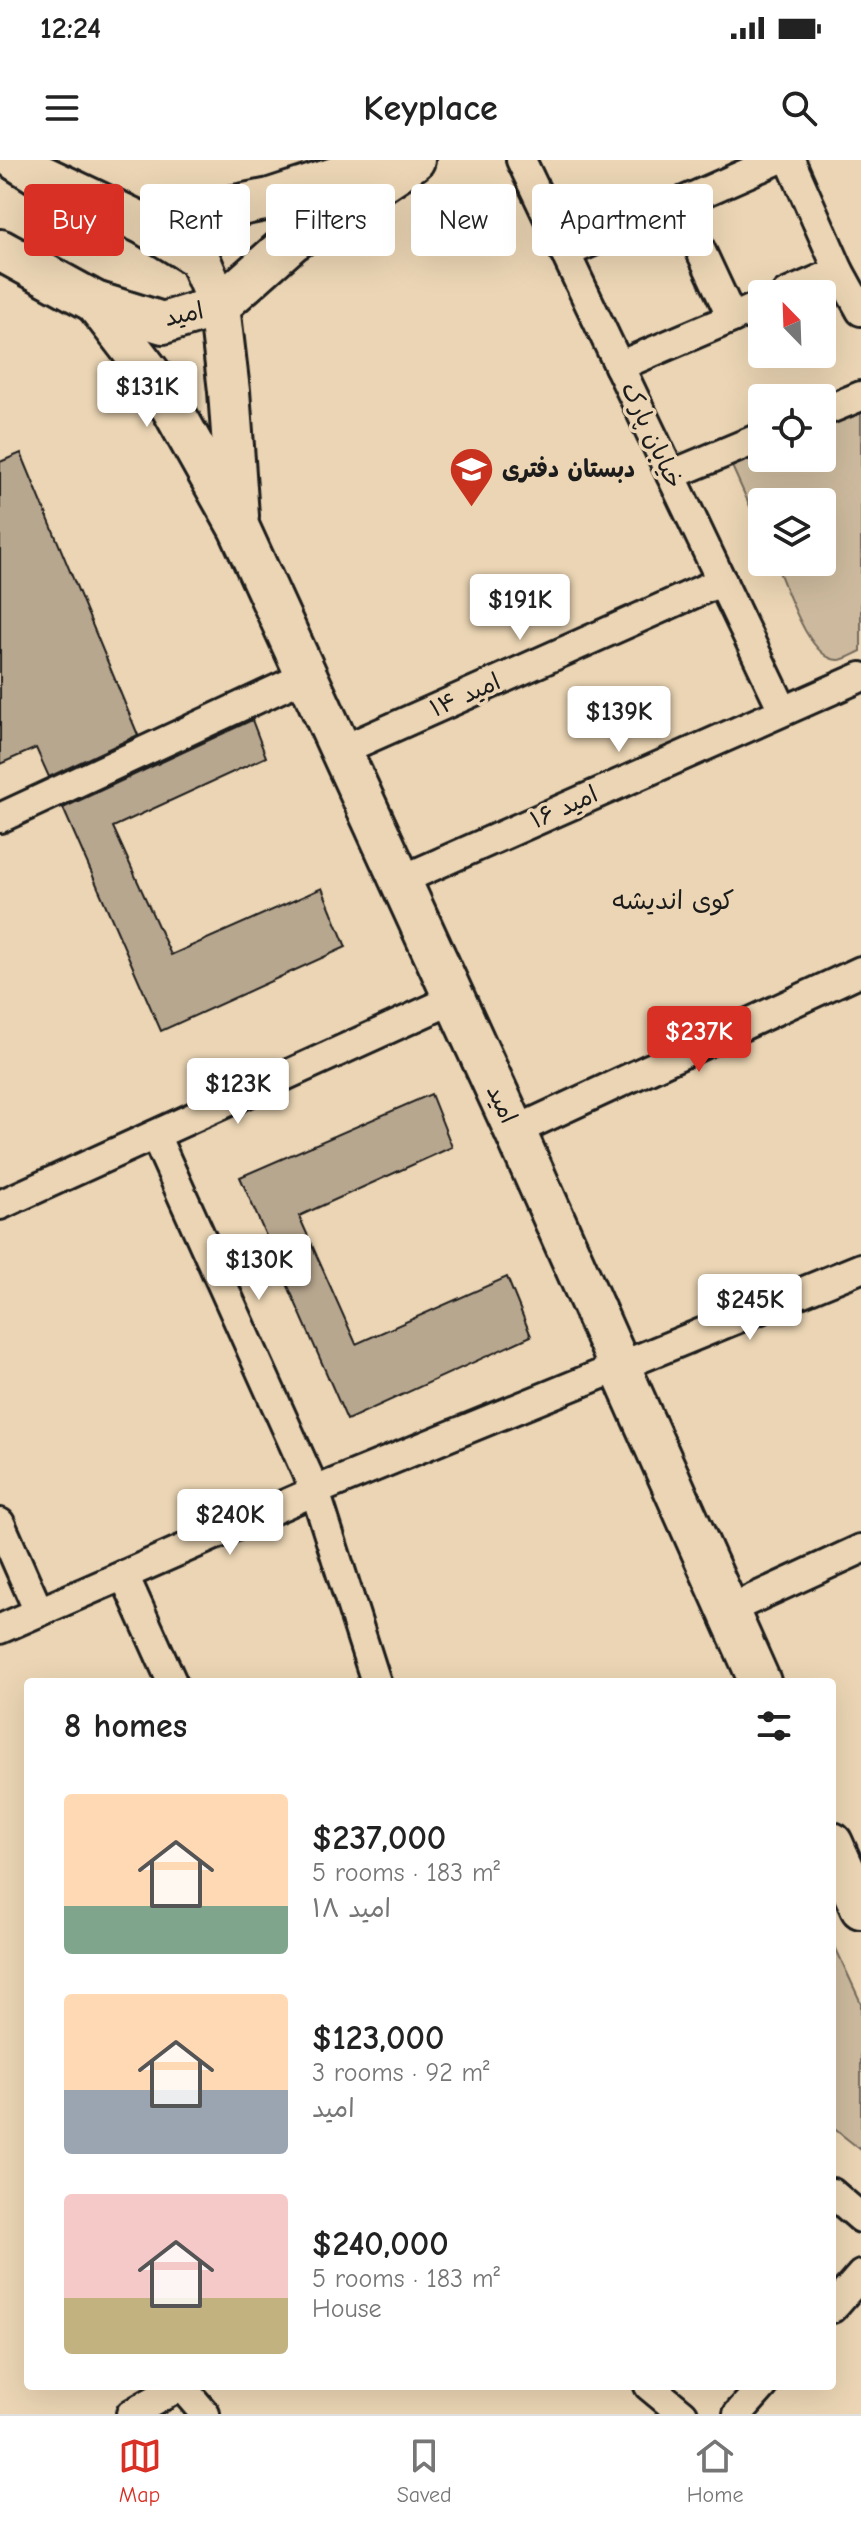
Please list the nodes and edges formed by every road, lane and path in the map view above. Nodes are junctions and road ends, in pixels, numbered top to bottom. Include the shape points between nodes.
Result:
1 (390, 160) edge
2 (414, 160) edge
3 (521, 160) edge
4 (777, 160) edge
5 (790, 160) edge
6 (18, 172) edge
7 (533, 184) edge
8 (713, 189) edge
9 (250, 203) edge
10 (140, 222) edge
11 (0, 250) edge
12 (196, 256) edge
13 (567, 256) edge
14 (703, 256) edge
15 (839, 271) junction
16 (818, 280) edge
17 (95, 302) junction
18 (219, 306) junction
19 (748, 311) edge
20 (861, 311) edge
21 (732, 318) junction
22 (619, 366) junction
23 (861, 396) edge
24 (836, 406) edge
25 (748, 443) edge
26 (671, 475) junction
27 (239, 528) junction
28 (722, 581) junction
29 (306, 676) junction
30 (861, 677) edge
31 (783, 710) junction
32 (340, 751) junction
33 (0, 818) edge
34 (399, 881) junction
35 (861, 971) edge
36 (454, 999) junction
37 (515, 1131) junction
38 (155, 1135) junction
39 (0, 1205) edge
40 (861, 1268) edge
41 (619, 1368) junction
42 (315, 1491) junction
43 (0, 1523) edge
44 (861, 1549) edge
45 (124, 1575) junction
46 (728, 1610) junction
47 (39, 1612) junction
48 (0, 1629) edge
49 (170, 1678) edge
50 (375, 1678) edge
51 (758, 1678) edge
52 (836, 1860) edge
53 (861, 1908) edge
54 (836, 2196) edge
55 (861, 2218) edge
56 (861, 2275) edge
57 (836, 2303) edge
58 (174, 2390) edge
59 (184, 2390) edge
60 (654, 2390) edge
61 (759, 2390) edge
62 (131, 2414) edge
63 (205, 2414) edge
64 (683, 2414) edge
65 (738, 2414) edge

1 - 9 main road
2 - 18 main road via 292,241
3 - 7 street, خیابان پارک
4 - 8 street
5 - 15 street
6 - 10 main road, امید
11 - 17 main road, امید
12 - 18 main road, امید
13 - 22 street, خیابان پارک
14 - 21 street
15 - 16 street
15 - 20 street
17 - 18 main road, امید via 163,323
17 - 27 main road, امید via 159,385
18 - 27 main road
19 - 21 street
21 - 22 street
22 - 26 street, خیابان پارک
23 - 24 street
25 - 26 street
26 - 28 street, خیابان پارک
27 - 29 main road, امید
28 - 31 street, خیابان پارک
28 - 32 street, امید ۱۴
29 - 32 main road, امید
29 - 33 street
30 - 31 street, امید ۱۶
31 - 34 street, امید ۱۶
32 - 34 main road, امید
34 - 36 main road, امید
35 - 37 street
36 - 37 main road, امید
36 - 38 street
37 - 41 main road, امید
38 - 39 street
38 - 42 street
40 - 41 street
41 - 42 street
41 - 46 main road, امید
42 - 45 street
42 - 50 street
43 - 47 street
44 - 46 street
45 - 47 street
45 - 49 street
46 - 51 main road, امید
47 - 48 street
52 - 53 main road
54 - 55 street
56 - 57 street
58 - 62 street
59 - 63 street
60 - 64 street
61 - 65 street

